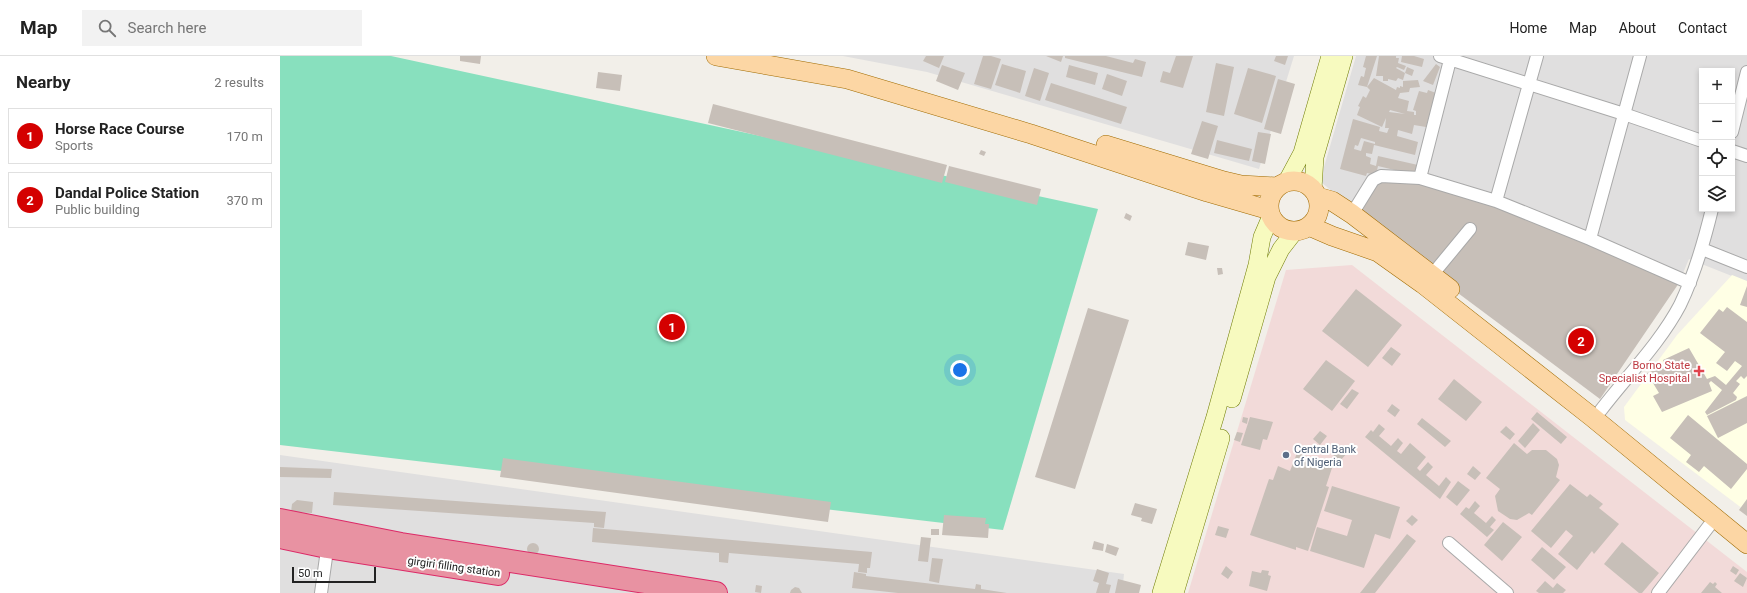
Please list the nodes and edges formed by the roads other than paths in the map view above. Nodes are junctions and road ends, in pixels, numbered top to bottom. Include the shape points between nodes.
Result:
1 (716, 56) edge
2 (795, 56) edge
3 (1330, 56) edge
4 (1344, 56) edge
5 (1537, 56) edge
6 (1640, 56) edge
7 (1447, 57) edge
8 (1747, 72) edge
9 (1529, 85) junction
10 (1624, 114) junction
11 (1735, 120) edge
12 (1699, 140) edge
13 (1735, 152) edge
14 (1119, 156) junction
15 (1747, 156) edge
16 (1420, 178) junction
17 (1282, 184) junction
18 (1316, 193) junction
19 (1496, 201) junction
20 (1711, 212) edge
21 (1270, 213) junction
22 (1352, 214) junction
23 (1302, 229) junction
24 (1470, 229) dead end
25 (1590, 239) junction
26 (1702, 249) junction
27 (1747, 267) edge
28 (1432, 274) junction
29 (1690, 282) junction
30 (1600, 410) junction
31 (1715, 518) junction
32 (280, 520) edge
33 (1747, 529) edge
34 (280, 537) edge
35 (329, 538) junction
36 (1449, 543) dead end
37 (1747, 544) edge
38 (320, 593) edge
39 (629, 593) edge
40 (716, 593) edge
41 (1162, 593) edge
42 (1175, 593) edge
43 (1507, 593) edge
44 (1658, 593) edge

1 - 14 main road via 847,78 1031,134
2 - 14 main road via 901,81
3 - 17 main road via 1302,153
4 - 18 main road via 1315,157
5 - 9 street
6 - 10 street
7 - 9 street
7 - 16 street
8 - 11 street
9 - 10 street
9 - 19 street
10 - 12 street
10 - 25 street
13 - 15 street
14 - 17 main road via 1235,183
14 - 21 main road
16 - 19 street
16 - 22 street via 1380,176 1373,180
17 - 18 main road via 1301,181
17 - 21 main road via 1269,200
18 - 22 main road
18 - 23 main road via 1318,213
19 - 25 street
20 - 26 street
21 - 23 main road via 1276,224 1285,229
21 - 41 main road via 1215,417
22 - 28 main road
23 - 31 main road via 1378,252 1423,284 1592,417
23 - 42 main road via 1278,254 1267,277
24 - 28 street
25 - 29 street
26 - 27 street
26 - 29 street
28 - 30 main road
29 - 30 street via 1665,329
30 - 33 main road
31 - 37 main road
31 - 44 street
32 - 35 highway
34 - 35 highway, girgiri filling station
35 - 38 street
35 - 39 highway, girgiri filling station
35 - 40 highway via 401,544
36 - 43 street

